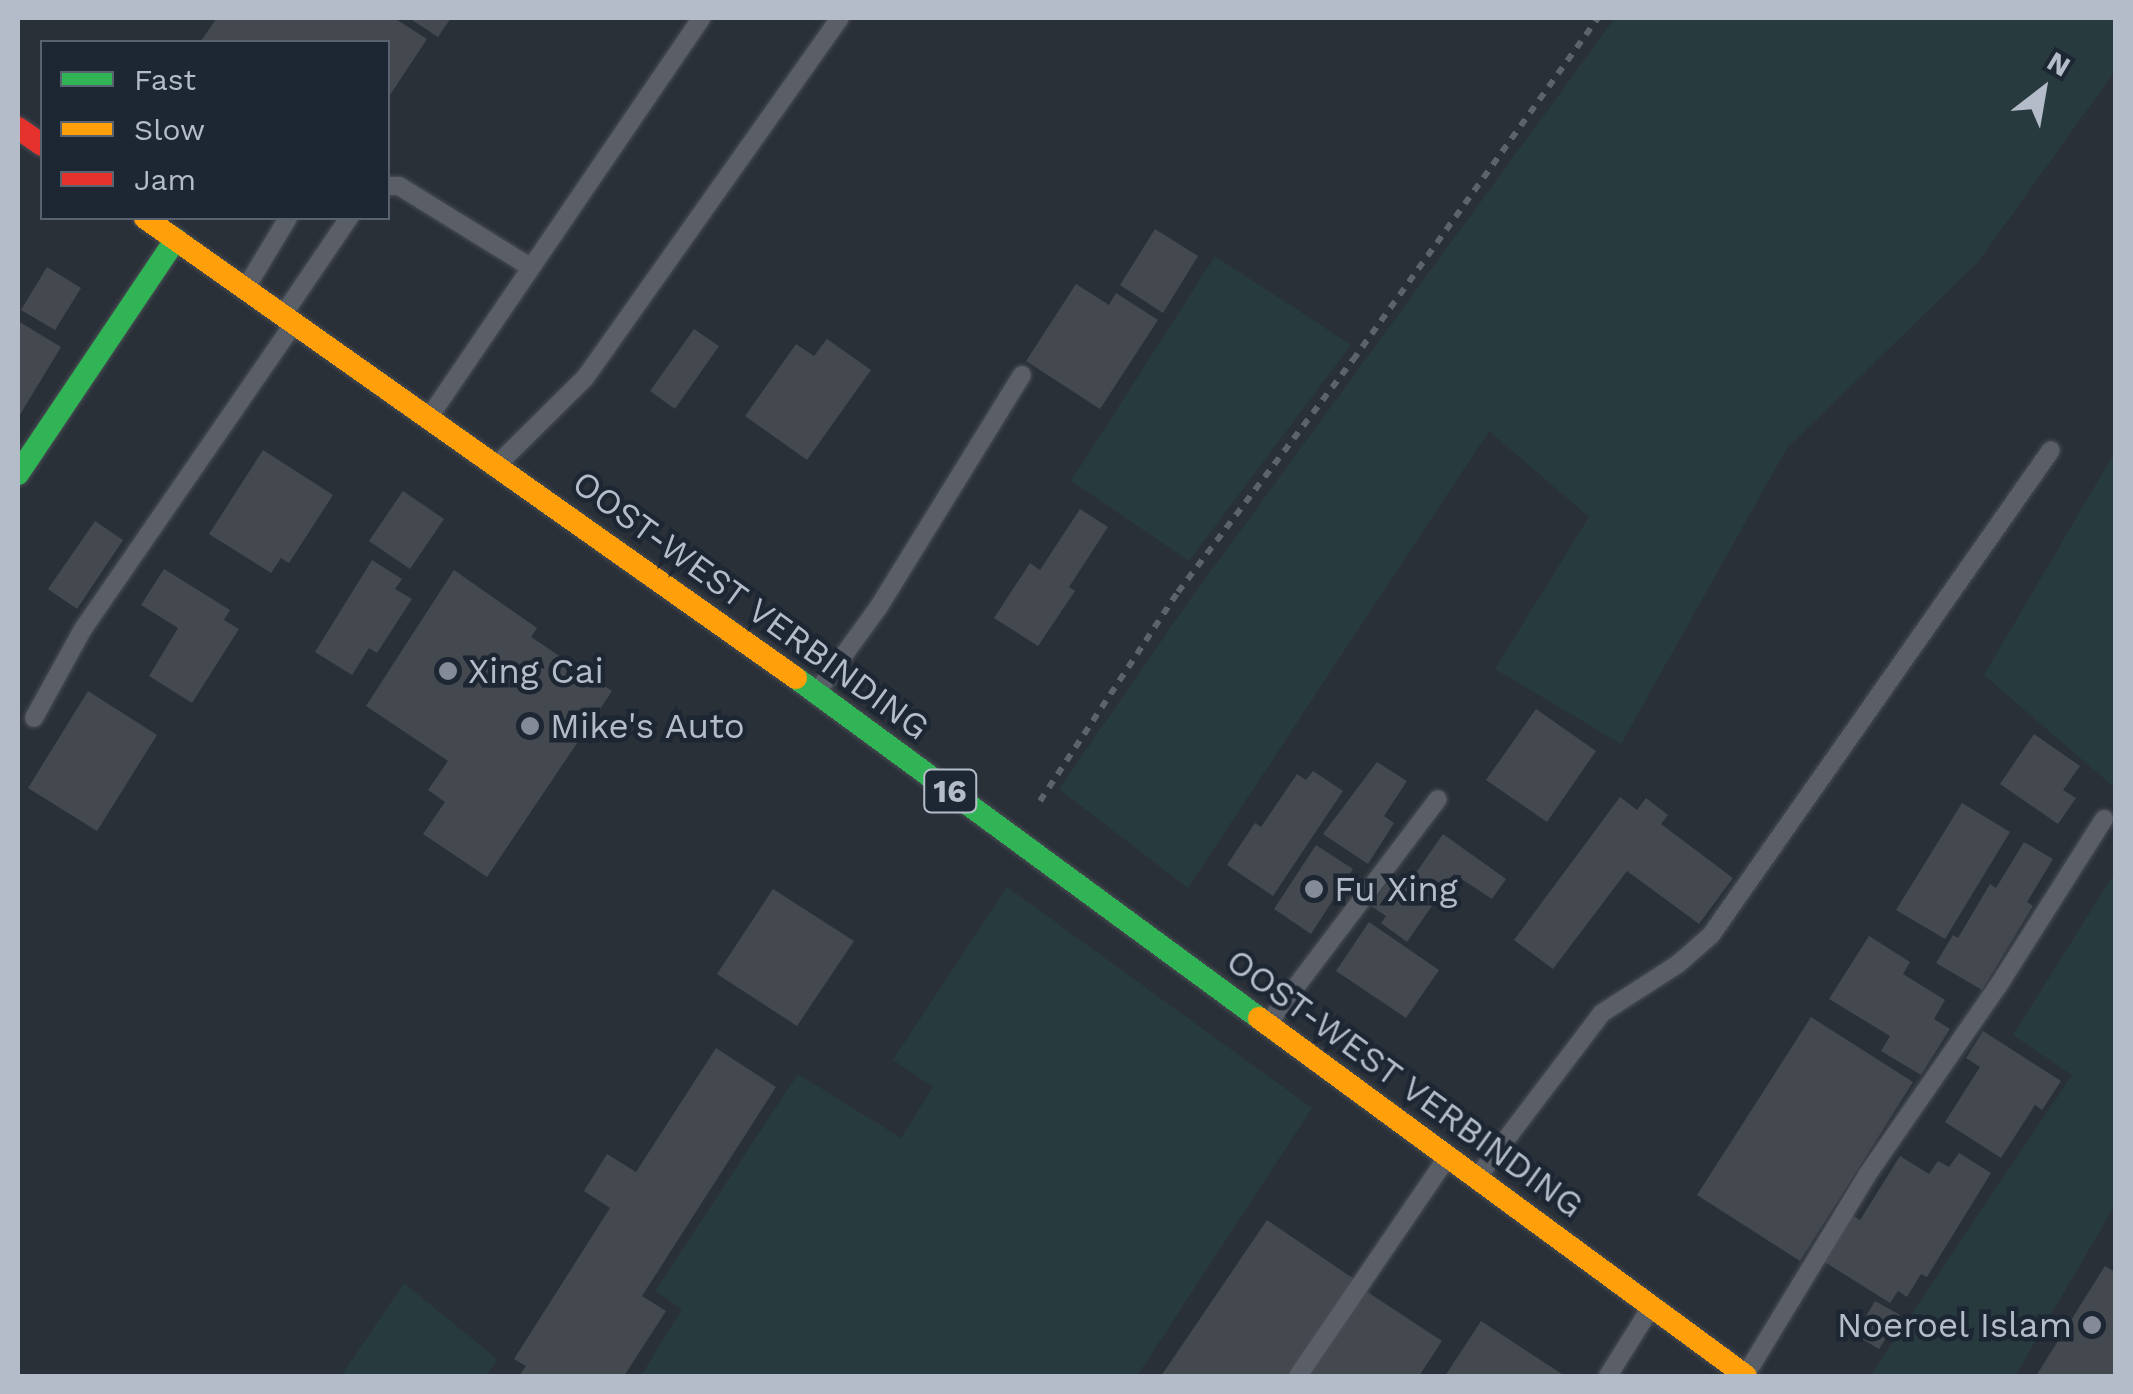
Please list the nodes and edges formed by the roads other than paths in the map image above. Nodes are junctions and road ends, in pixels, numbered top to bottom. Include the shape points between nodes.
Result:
1 (700, 18) edge
2 (840, 18) edge
3 (18, 128) edge
4 (40, 144) edge
5 (390, 186) edge
6 (148, 220) edge
7 (281, 220) edge
8 (348, 220) edge
9 (176, 239) junction
10 (530, 268) junction
11 (246, 288) junction
12 (289, 318) junction
13 (1022, 375) dead end
14 (429, 417) junction
15 (2051, 450) dead end
16 (497, 465) junction
17 (18, 474) edge
18 (817, 693) junction
19 (34, 718) dead end
20 (1438, 799) dead end
21 (2104, 819) dead end
22 (1266, 1025) junction
23 (1447, 1158) junction
24 (1476, 1179) junction
25 (1651, 1307) junction
26 (1298, 1376) edge
27 (1608, 1376) edge
28 (1746, 1376) edge

1 - 10 lane
2 - 16 lane via 585,378
3 - 4 main road
5 - 10 lane
6 - 9 main road, OOST-WEST VERBINDING / 16
7 - 11 lane
8 - 12 lane
9 - 11 main road, OOST-WEST VERBINDING / 16
9 - 17 main road
10 - 14 lane
11 - 12 main road, OOST-WEST VERBINDING / 16
12 - 14 main road, OOST-WEST VERBINDING / 16
12 - 19 lane via 83,630
13 - 18 lane via 878,608
14 - 16 main road, OOST-WEST VERBINDING / 16
15 - 24 lane via 1711,934 1602,1013
16 - 18 main road, OOST-WEST VERBINDING / 16
18 - 22 main road, OOST-WEST VERBINDING / 16
20 - 22 lane
21 - 28 lane via 1866,1175
22 - 23 main road, OOST-WEST VERBINDING / 16
23 - 24 main road, OOST-WEST VERBINDING / 16
23 - 26 lane
24 - 25 main road, OOST-WEST VERBINDING / 16
25 - 27 lane
25 - 28 main road, OOST-WEST VERBINDING / 16

